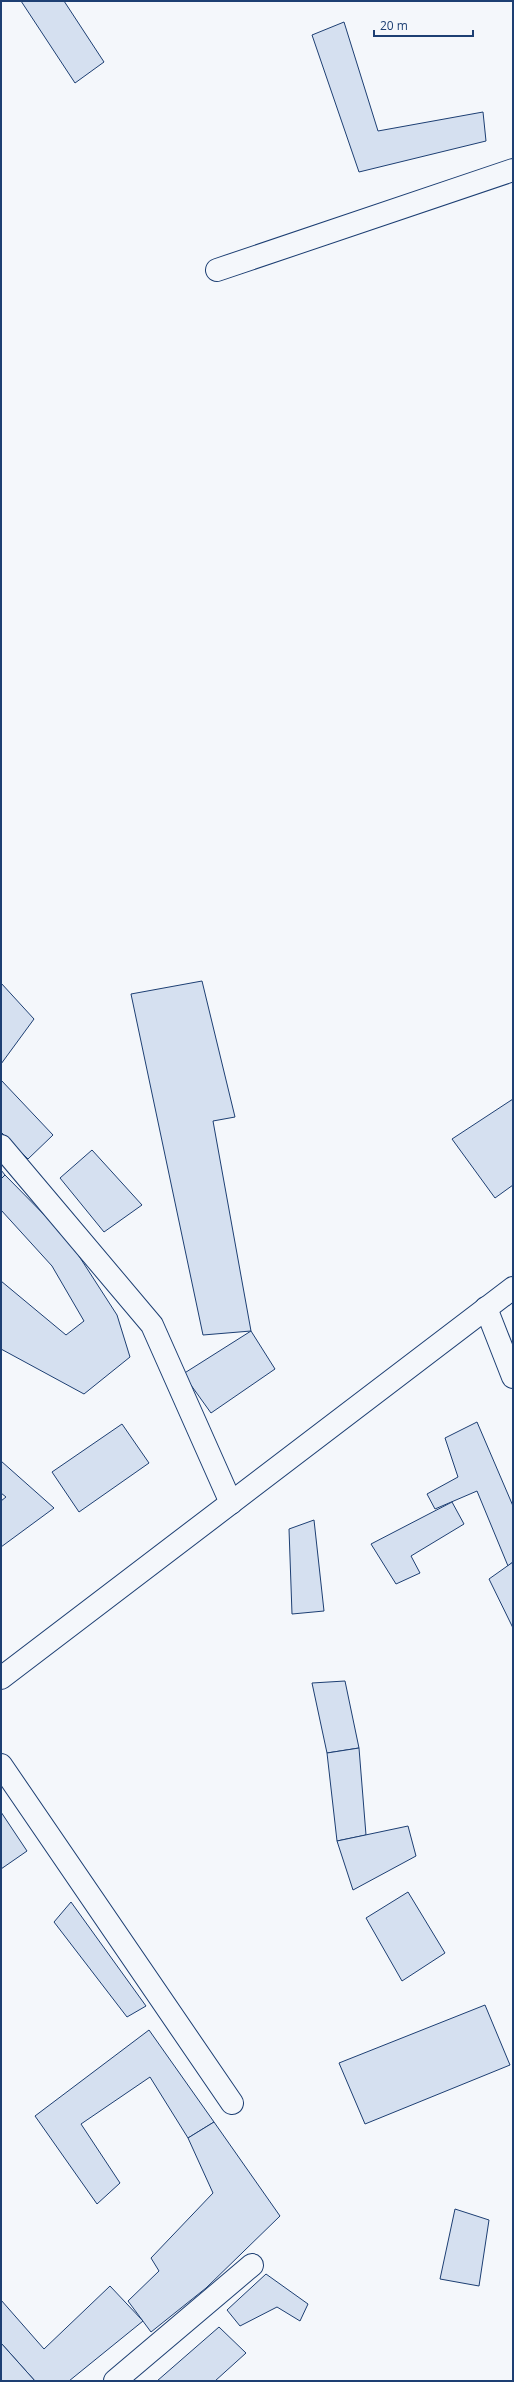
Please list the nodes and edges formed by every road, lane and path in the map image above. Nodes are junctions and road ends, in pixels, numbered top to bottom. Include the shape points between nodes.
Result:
1 (513, 170) edge
2 (217, 270) dead end
3 (1, 1146) edge
4 (513, 1288) edge
5 (486, 1308) junction
6 (513, 1377) edge
7 (231, 1503) junction
8 (1, 1678) edge
9 (1, 1765) edge
10 (232, 2103) dead end
11 (252, 2265) dead end
12 (115, 2381) edge

1 - 2 street
3 - 7 street via 152,1325
4 - 5 street
5 - 6 street
5 - 7 street
7 - 8 street
9 - 10 street
11 - 12 street

